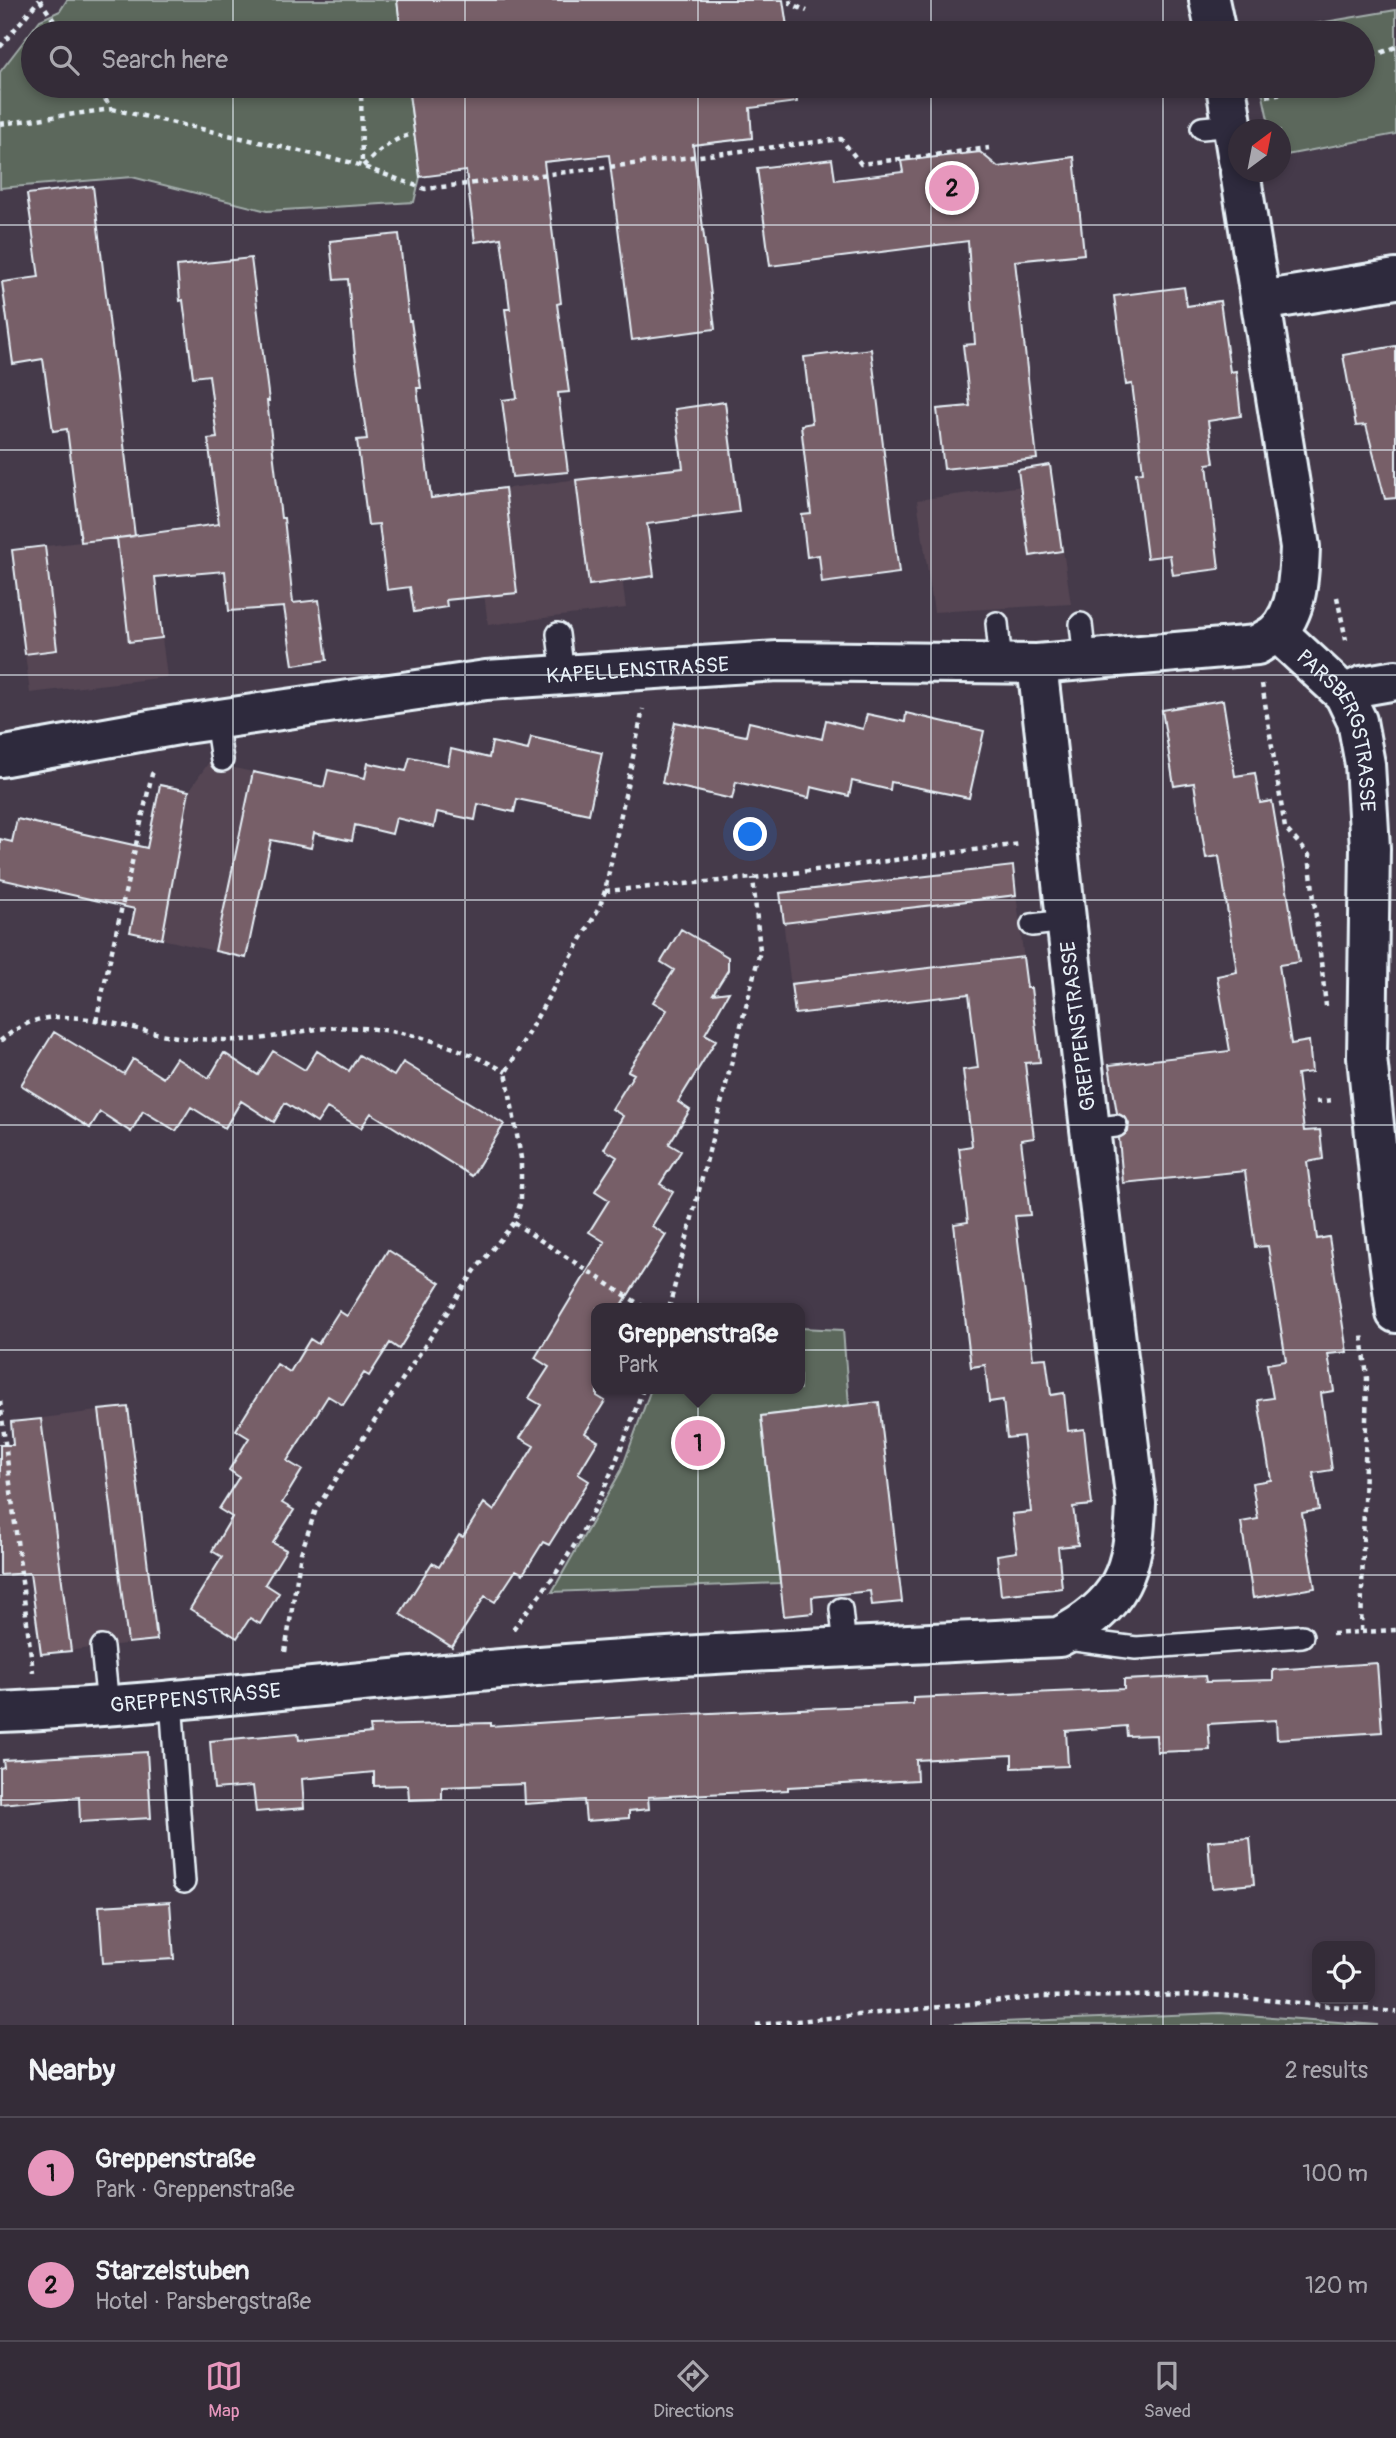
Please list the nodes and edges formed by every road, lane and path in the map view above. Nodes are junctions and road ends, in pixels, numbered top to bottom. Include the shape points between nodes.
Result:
1 (39, 0) edge
2 (790, 0) edge
3 (1209, 0) edge
4 (807, 11) dead end
5 (22, 21) edge
6 (54, 21) edge
7 (1213, 21) edge
8 (21, 22) edge
9 (0, 47) edge
10 (1396, 47) edge
11 (1375, 55) edge
12 (104, 98) edge
13 (361, 98) edge
14 (1273, 98) edge
15 (112, 109) junction
16 (1231, 119) edge
17 (0, 124) edge
18 (415, 134) dead end
19 (989, 148) dead end
20 (362, 166) junction
21 (1242, 182) edge
22 (1396, 279) edge
23 (1261, 302) junction
24 (996, 623) dead end
25 (558, 634) dead end
26 (1267, 638) junction
27 (1019, 664) junction
28 (643, 668) junction
29 (563, 675) junction
30 (1396, 680) edge
31 (1344, 694) junction
32 (216, 721) junction
33 (154, 729) junction
34 (0, 757) edge
35 (222, 760) dead end
36 (1056, 839) junction
37 (753, 878) junction
38 (605, 891) junction
39 (1327, 1018) dead end
40 (96, 1021) junction
41 (0, 1041) edge
42 (506, 1072) junction
43 (1336, 1100) dead end
44 (1317, 1102) dead end
45 (514, 1223) junction
46 (637, 1303) edge
47 (670, 1303) edge
48 (1379, 1317) edge
49 (641, 1394) edge
50 (0, 1401) edge
51 (841, 1609) dead end
52 (1396, 1630) edge
53 (1362, 1632) junction
54 (1302, 1636) joint
55 (1059, 1637) junction
56 (102, 1647) dead end
57 (845, 1647) junction
58 (509, 1668) junction
59 (286, 1688) junction
60 (171, 1700) junction
61 (108, 1706) junction
62 (38, 1711) junction
63 (0, 1712) edge
64 (184, 1882) dead end
65 (1396, 2012) edge
66 (756, 2025) edge

1 - 5 path
1 - 6 path
2 - 4 path
3 - 7 street
8 - 9 path
10 - 11 path
12 - 15 path
13 - 20 path
14 - 16 path
15 - 17 path
15 - 20 path
18 - 20 path via 402,136
19 - 20 path via 861,164 841,139 425,188
21 - 23 street, PARSBERGSTRASSE
22 - 23 street
23 - 26 street, PARSBERGSTRASSE via 1300,547 1292,608
24 - 27 lane
25 - 29 lane
26 - 27 street, KAPELLENSTRASSE via 1083,642
26 - 31 street, PARSBERGSTRASSE
26 - 39 path via 1267,723 1284,828 1309,855
27 - 28 street, KAPELLENSTRASSE via 778,661
27 - 36 street, GREPPENSTRASSE
28 - 29 street, KAPELLENSTRASSE
28 - 38 path via 643,708
29 - 32 street, KAPELLENSTRASSE via 486,680
30 - 31 street
31 - 48 street, PARSBERGSTRASSE via 1357,721 1365,764 1370,848 1367,1057 1383,1213
32 - 33 street, KAPELLENSTRASSE
32 - 35 lane
33 - 34 street, KAPELLENSTRASSE
33 - 40 path via 159,766 152,774
36 - 37 path
36 - 55 street, GREPPENSTRASSE via 1049,923 1103,1127 1136,1503 1131,1558 1121,1584 1086,1623
37 - 38 path
37 - 47 path via 760,951
38 - 42 path
40 - 41 path via 47,1017 17,1028
40 - 42 path via 192,1039 260,1038 331,1028 397,1033 434,1040
42 - 45 path via 521,1158 521,1201
43 - 44 path
45 - 46 path
45 - 59 path via 476,1269 316,1509 299,1565 284,1663
48 - 53 path via 1367,1378
49 - 58 path via 616,1466 592,1514 565,1560 509,1634
50 - 62 path
51 - 57 lane
52 - 53 path
53 - 54 path
54 - 55 lane via 1136,1648
55 - 57 street, GREPPENSTRASSE
56 - 61 lane
57 - 58 street, GREPPENSTRASSE
58 - 59 street, GREPPENSTRASSE
59 - 60 street, GREPPENSTRASSE
60 - 61 street, GREPPENSTRASSE
60 - 64 lane
61 - 62 street, GREPPENSTRASSE
62 - 63 street, GREPPENSTRASSE
65 - 66 path via 1212,1995 1042,1997

